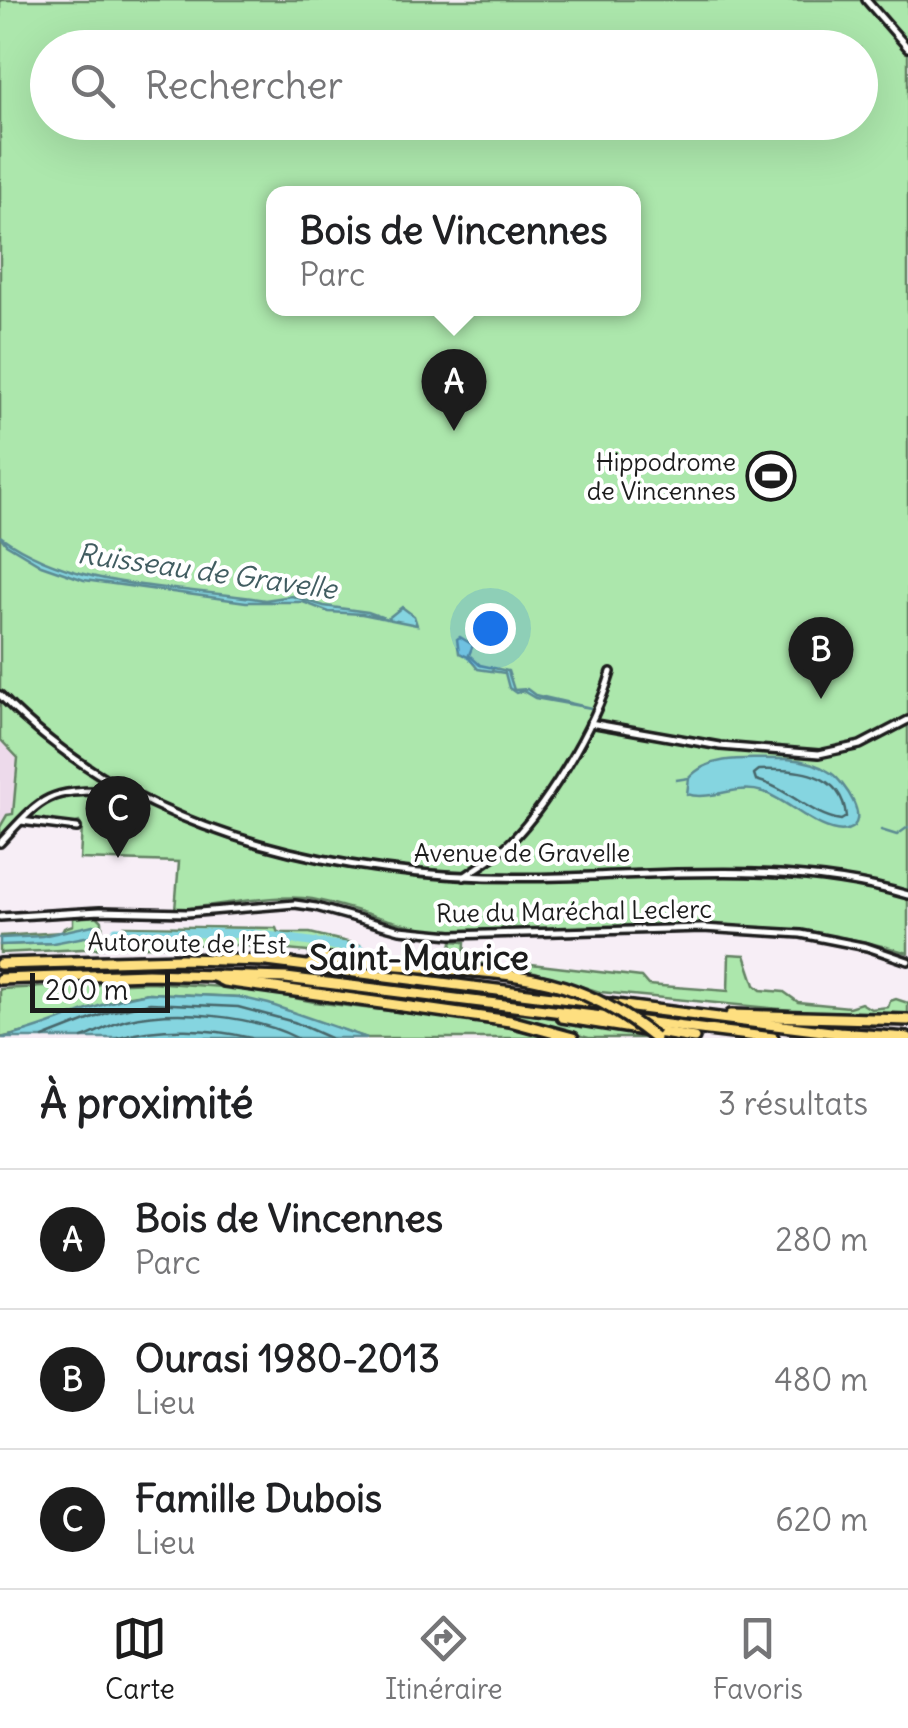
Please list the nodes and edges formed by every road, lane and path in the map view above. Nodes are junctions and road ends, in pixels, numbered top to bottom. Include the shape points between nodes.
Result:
1 (866, 0) edge
2 (908, 48) edge
3 (611, 672) dead end
4 (0, 695) edge
5 (908, 720) edge
6 (590, 723) junction
7 (116, 784) junction
8 (21, 821) junction
9 (77, 828) dead end
10 (0, 844) edge
11 (461, 878) junction
12 (908, 895) edge
13 (0, 916) edge
14 (908, 961) edge
15 (0, 964) edge
16 (308, 965) junction
17 (212, 974) junction
18 (0, 979) edge
19 (516, 1006) junction
20 (720, 1016) junction
21 (908, 1020) edge
22 (573, 1038) edge
23 (655, 1038) edge
24 (694, 1038) edge
25 (773, 1038) edge
26 (908, 1038) edge

1 - 2 street
3 - 6 street
4 - 7 street, Avenue de Gravelle via 49,741
5 - 6 street via 860,745 819,754 720,746
6 - 11 street via 522,830
7 - 8 street via 109,792 56,794
7 - 11 street, Avenue de Gravelle via 202,824 294,853
8 - 9 street
8 - 10 street
11 - 12 street, Avenue de Gravelle via 772,874 849,880
13 - 14 street, Rue du Maréchal Leclerc via 295,904 400,930 452,935 704,928 801,934
15 - 16 highway, Autoroute de l’Est via 181,958
16 - 20 highway, Autoroute de l’Est
16 - 23 highway, bridge via 324,960 506,973 566,985
17 - 18 highway, Autoroute de l’Est
17 - 19 highway, Autoroute de l’Est
17 - 22 highway via 224,982 510,1021
19 - 24 highway
19 - 25 highway, Autoroute de l’Est
20 - 21 highway
20 - 26 highway, Autoroute de l’Est

